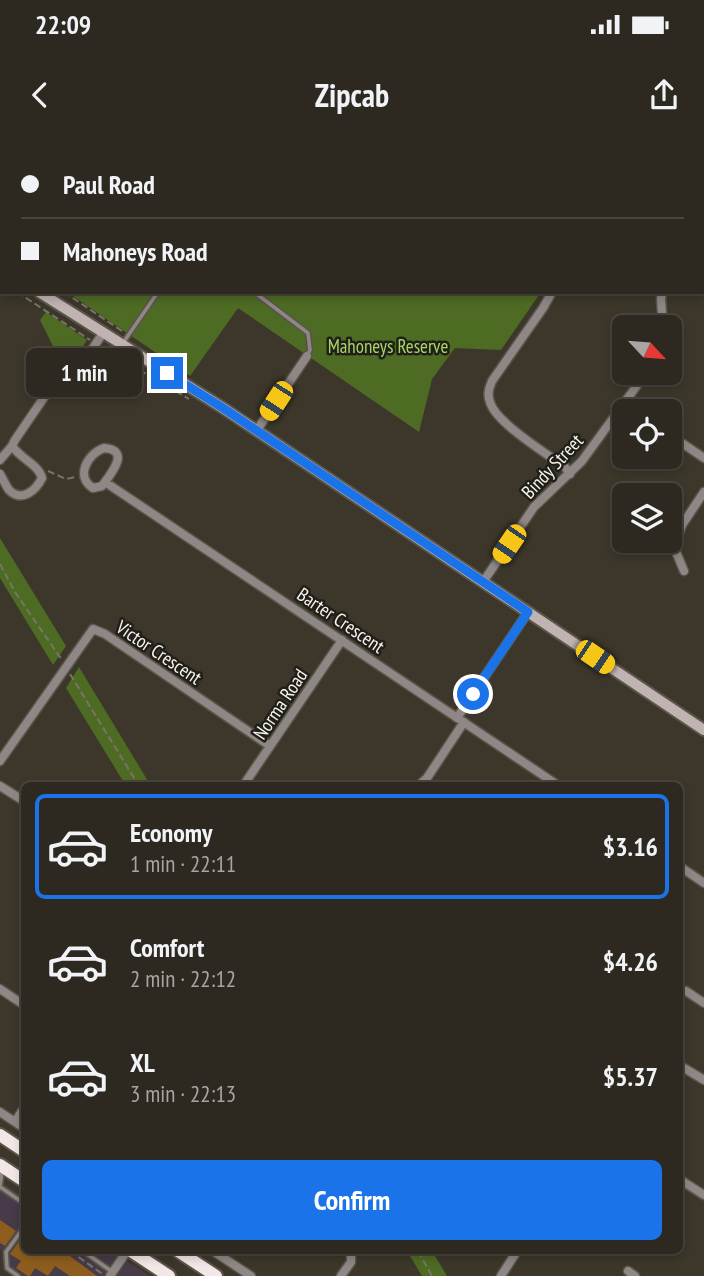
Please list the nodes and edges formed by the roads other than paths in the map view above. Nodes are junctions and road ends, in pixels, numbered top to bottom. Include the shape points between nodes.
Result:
1 (46, 294) edge
2 (157, 294) edge
3 (257, 294) edge
4 (551, 294) edge
5 (662, 294) edge
6 (662, 315) edge
7 (103, 333) junction
8 (122, 345) junction
9 (307, 356) joint
10 (612, 421) edge
11 (257, 430) junction
12 (682, 443) edge
13 (12, 446) junction
14 (704, 458) edge
15 (0, 460) edge
16 (0, 474) edge
17 (570, 474) junction
18 (105, 482) junction
19 (704, 492) edge
20 (684, 571) dead end
21 (483, 582) junction
22 (528, 612) junction
23 (342, 640) junction
24 (461, 720) junction
25 (704, 730) edge
26 (270, 746) junction
27 (0, 761) edge
28 (246, 782) edge
29 (422, 782) edge
30 (553, 782) edge
31 (0, 786) edge
32 (21, 800) edge
33 (683, 869) edge
34 (704, 883) edge
35 (0, 989) edge
36 (683, 991) edge
37 (21, 1003) edge
38 (704, 1003) edge
39 (683, 1068) edge
40 (704, 1080) edge
41 (0, 1112) edge
42 (21, 1113) edge
43 (15, 1122) junction
44 (21, 1126) edge
45 (0, 1135) edge
46 (21, 1149) edge
47 (1, 1165) edge
48 (21, 1179) edge
49 (683, 1182) edge
50 (0, 1187) edge
51 (704, 1195) edge
52 (21, 1201) edge
53 (21, 1231) edge
54 (87, 1254) edge
55 (127, 1254) edge
56 (183, 1254) edge
57 (218, 1254) edge
58 (351, 1254) edge
59 (515, 1254) edge
60 (145, 1256) edge
61 (111, 1274) edge
62 (18, 1276) edge
63 (169, 1276) edge
64 (216, 1276) edge
65 (251, 1276) edge
66 (341, 1276) edge
67 (501, 1276) edge

1 - 7 main road
2 - 8 lane
3 - 9 lane via 308,333
4 - 17 street via 492,381 488,395 502,420
5 - 6 street
7 - 8 main road
7 - 13 street via 73,378 47,393
8 - 11 main road
9 - 11 street
10 - 17 street, Bindy Street
11 - 21 main road
12 - 14 street
13 - 15 street
13 - 16 street via 40,470 42,478 38,487 22,496 9,489
17 - 21 street, Bindy Street via 534,506
18 - 18 street, Barter Crescent via 118,458 116,452 104,448 90,456 83,474 93,488
18 - 23 street, Barter Crescent
19 - 20 street via 682,525 674,547
21 - 22 main road
22 - 24 street
22 - 25 main road
23 - 24 street, Barter Crescent
23 - 26 street, Norma Road
24 - 29 street
24 - 30 street, Barter Crescent
26 - 27 street, Victor Crescent via 93,629
26 - 28 street, Norma Road
31 - 32 street
33 - 34 street
35 - 37 street
36 - 38 street
39 - 40 street
41 - 43 street
42 - 43 street
43 - 44 street
45 - 46 highway
47 - 48 highway
47 - 50 lane
49 - 51 street
50 - 52 lane
53 - 62 lane via 6,1252 7,1268
54 - 61 lane
55 - 61 street
56 - 64 highway
57 - 65 street
58 - 66 street
59 - 67 street
60 - 63 highway

